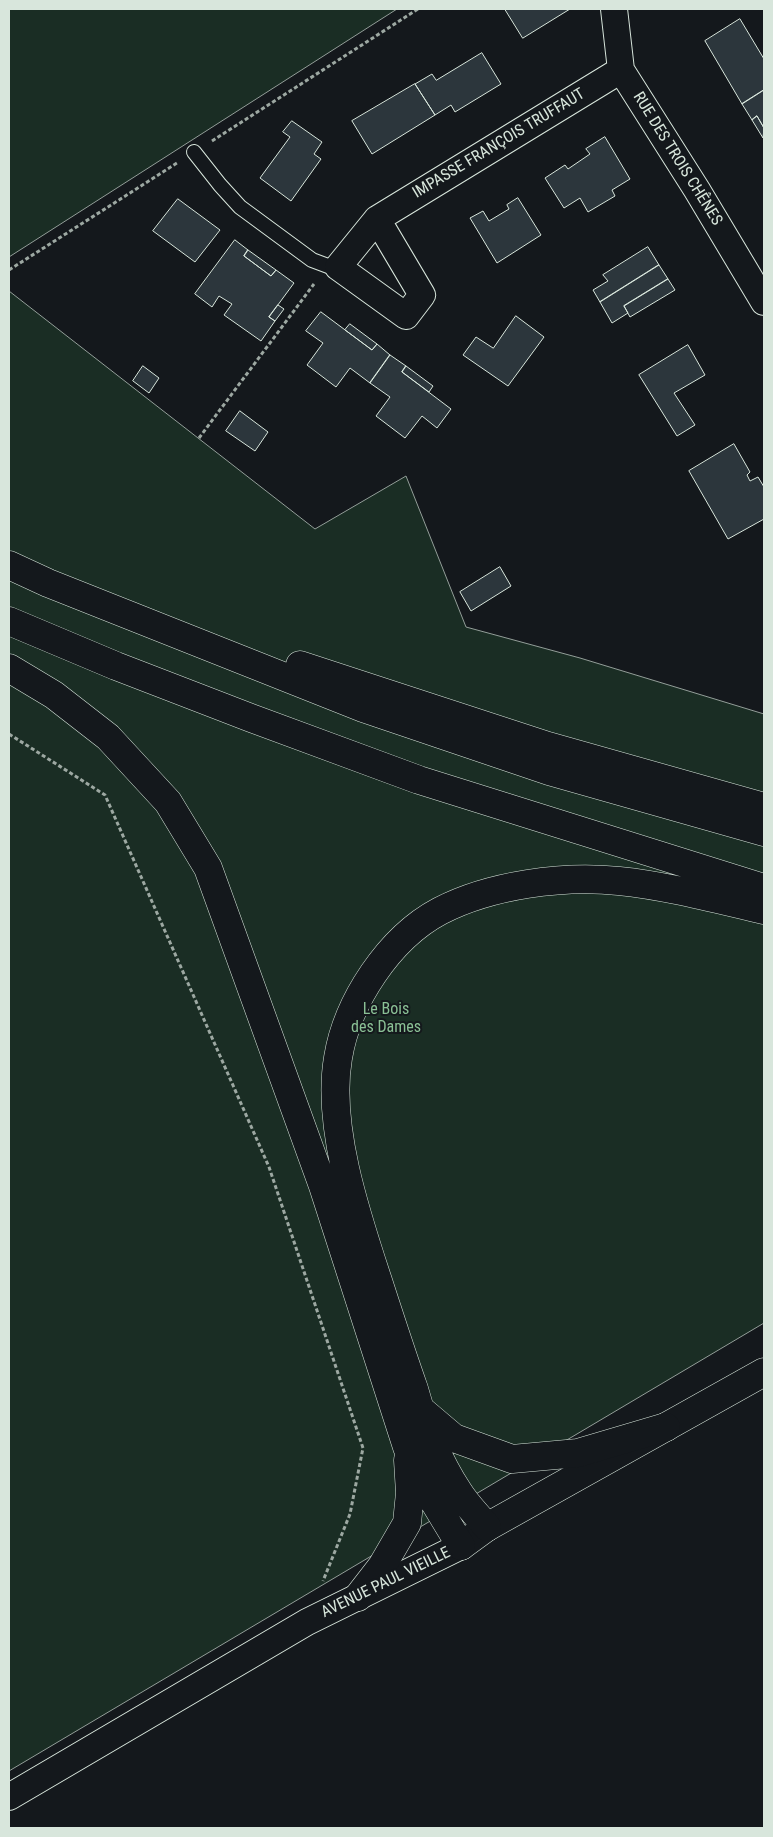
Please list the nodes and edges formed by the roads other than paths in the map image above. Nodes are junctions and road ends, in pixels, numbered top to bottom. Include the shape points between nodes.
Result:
1 (614, 9) edge
2 (621, 70) junction
3 (194, 152) dead end
4 (377, 219) junction
5 (333, 266) junction
6 (764, 302) edge
7 (9, 565) edge
8 (48, 583) junction
9 (9, 621) edge
10 (9, 668) edge
11 (764, 807) edge
12 (764, 832) edge
13 (764, 888) edge
14 (764, 910) edge
15 (764, 1372) edge
16 (421, 1410) junction
17 (666, 1427) junction
18 (407, 1446) junction
19 (487, 1527) junction
20 (461, 1546) junction
21 (358, 1597) junction
22 (9, 1797) edge

1 - 2 street, RUE DES TROIS CHÊNES
2 - 4 street, IMPASSE FRANÇOIS TRUFFAUT
2 - 6 street, RUE DES TROIS CHÊNES
3 - 5 lane via 240,207 312,260
4 - 5 street, IMPASSE FRANÇOIS TRUFFAUT
4 - 5 street via 422,295 406,316
7 - 8 main road
8 - 11 main road via 548,746
8 - 12 main road via 362,708 549,771
9 - 13 main road via 134,673 419,780
10 - 18 main road via 54,695 108,737 168,802 208,868 323,1186
14 - 16 main road via 678,890 618,881 542,882 471,898 439,912 408,934 382,962 360,996 346,1026 338,1059 338,1134 361,1228
15 - 17 main road, AVENUE PAUL VIEILLE
16 - 17 main road via 454,1438 512,1459 578,1453
16 - 19 main road via 430,1440 459,1492
17 - 19 main road, AVENUE PAUL VIEILLE
18 - 20 main road via 424,1485
18 - 21 main road via 410,1493 407,1523 382,1566
19 - 20 main road, AVENUE PAUL VIEILLE
20 - 21 street, AVENUE PAUL VIEILLE
21 - 22 street, AVENUE PAUL VIEILLE via 307,1622

